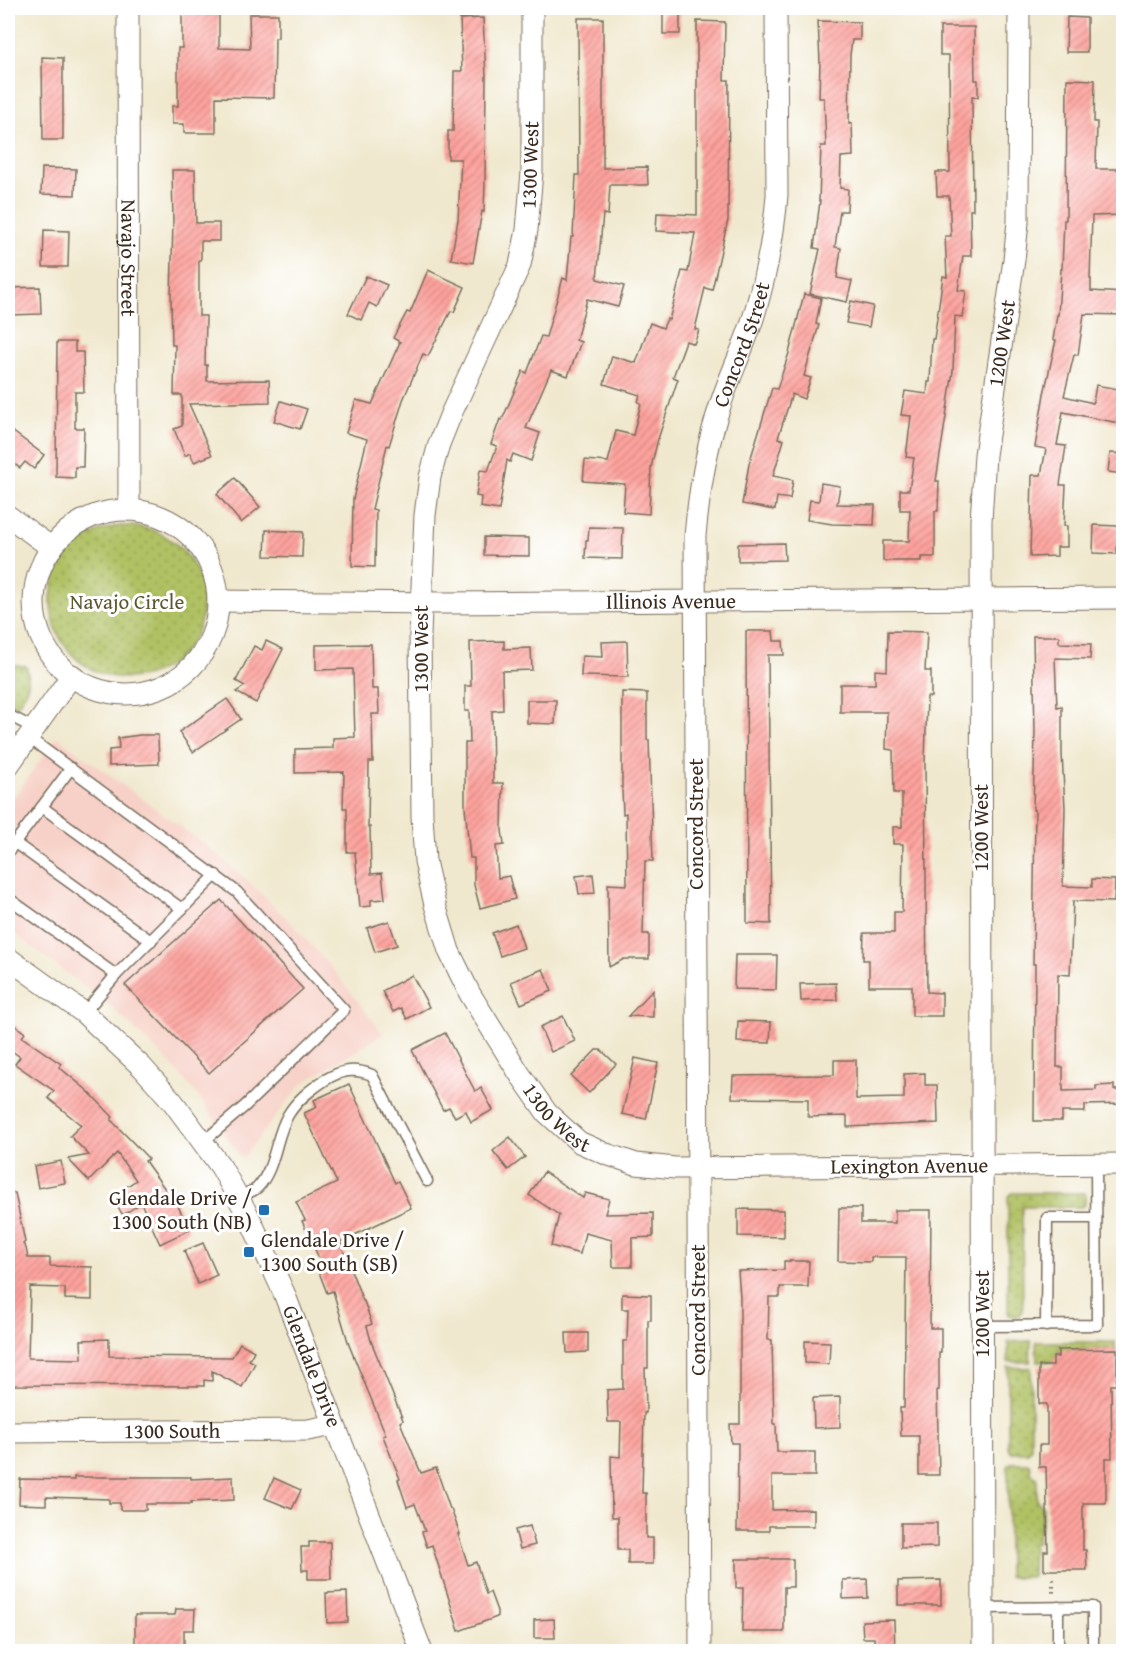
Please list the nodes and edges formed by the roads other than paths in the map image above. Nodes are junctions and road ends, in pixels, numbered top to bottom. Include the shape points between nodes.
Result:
1 (128, 8) edge
2 (532, 8) edge
3 (776, 8) edge
4 (1019, 8) edge
5 (129, 510) junction
6 (8, 516) edge
7 (52, 548) junction
8 (981, 598) junction
9 (1124, 598) edge
10 (695, 600) junction
11 (218, 601) junction
12 (421, 603) junction
13 (72, 675) junction
14 (8, 715) edge
15 (31, 733) junction
16 (8, 766) edge
17 (71, 768) junction
18 (42, 807) junction
19 (15, 843) junction
20 (8, 852) edge
21 (216, 875) junction
22 (8, 898) edge
23 (182, 909) junction
24 (151, 941) junction
25 (8, 958) edge
26 (116, 975) junction
27 (84, 1013) junction
28 (203, 1142) junction
29 (982, 1164) junction
30 (1096, 1164) junction
31 (1124, 1164) edge
32 (698, 1167) junction
33 (427, 1182) dead end
34 (238, 1196) junction
35 (1096, 1218) junction
36 (982, 1326) junction
37 (1046, 1326) junction
38 (334, 1425) junction
39 (8, 1432) edge
40 (1058, 1607) junction
41 (983, 1608) junction
42 (422, 1652) edge
43 (700, 1652) edge
44 (983, 1652) edge
45 (1058, 1652) edge
46 (1093, 1652) edge

1 - 5 street, Navajo Street
2 - 12 street, 1300 West via 532,172 527,230 520,265 439,444 425,516
3 - 10 street, Concord Street via 776,214 755,313 720,404 706,458 695,536
4 - 8 street, 1200 West via 1018,222 985,455
5 - 7 street via 88,518
5 - 11 street via 164,518 189,534 207,558
6 - 7 street
7 - 13 street via 38,578 35,609 43,640
8 - 9 street, Illinois Avenue
8 - 10 street, Illinois Avenue
8 - 29 street, 1200 West
10 - 12 street, Illinois Avenue
10 - 32 street, Concord Street
11 - 12 street, Illinois Avenue
11 - 13 street via 206,647 170,683 137,693 120,693 103,690
12 - 32 street, 1300 West via 425,861 449,951 470,994 548,1113 579,1142 636,1164
13 - 15 street
14 - 15 lane
15 - 16 street
15 - 17 lane
17 - 18 lane
17 - 21 lane
18 - 19 lane
18 - 23 lane
19 - 20 lane
19 - 24 lane
21 - 23 lane
21 - 28 lane via 246,901 344,1010
22 - 26 lane
23 - 24 lane
24 - 26 lane
25 - 27 street, Glendale Drive
26 - 27 lane
27 - 28 street, Glendale Drive via 142,1067
28 - 34 street, Glendale Drive
29 - 30 street, Lexington Avenue
29 - 32 street, Lexington Avenue
29 - 36 street, 1200 West
30 - 31 street, Lexington Avenue
30 - 35 lane
32 - 43 street, Concord Street
33 - 34 lane via 372,1075 346,1070 305,1094 288,1115 268,1172 257,1189
34 - 38 street, Glendale Drive via 284,1293
35 - 37 lane via 1047,1218
35 - 37 lane via 1096,1325
36 - 37 lane
36 - 41 street, 1200 West
38 - 39 street, 1300 South via 308,1430
38 - 42 street, Glendale Drive
40 - 41 lane
40 - 45 lane
40 - 46 lane via 1093,1607
41 - 44 street, 1200 West

